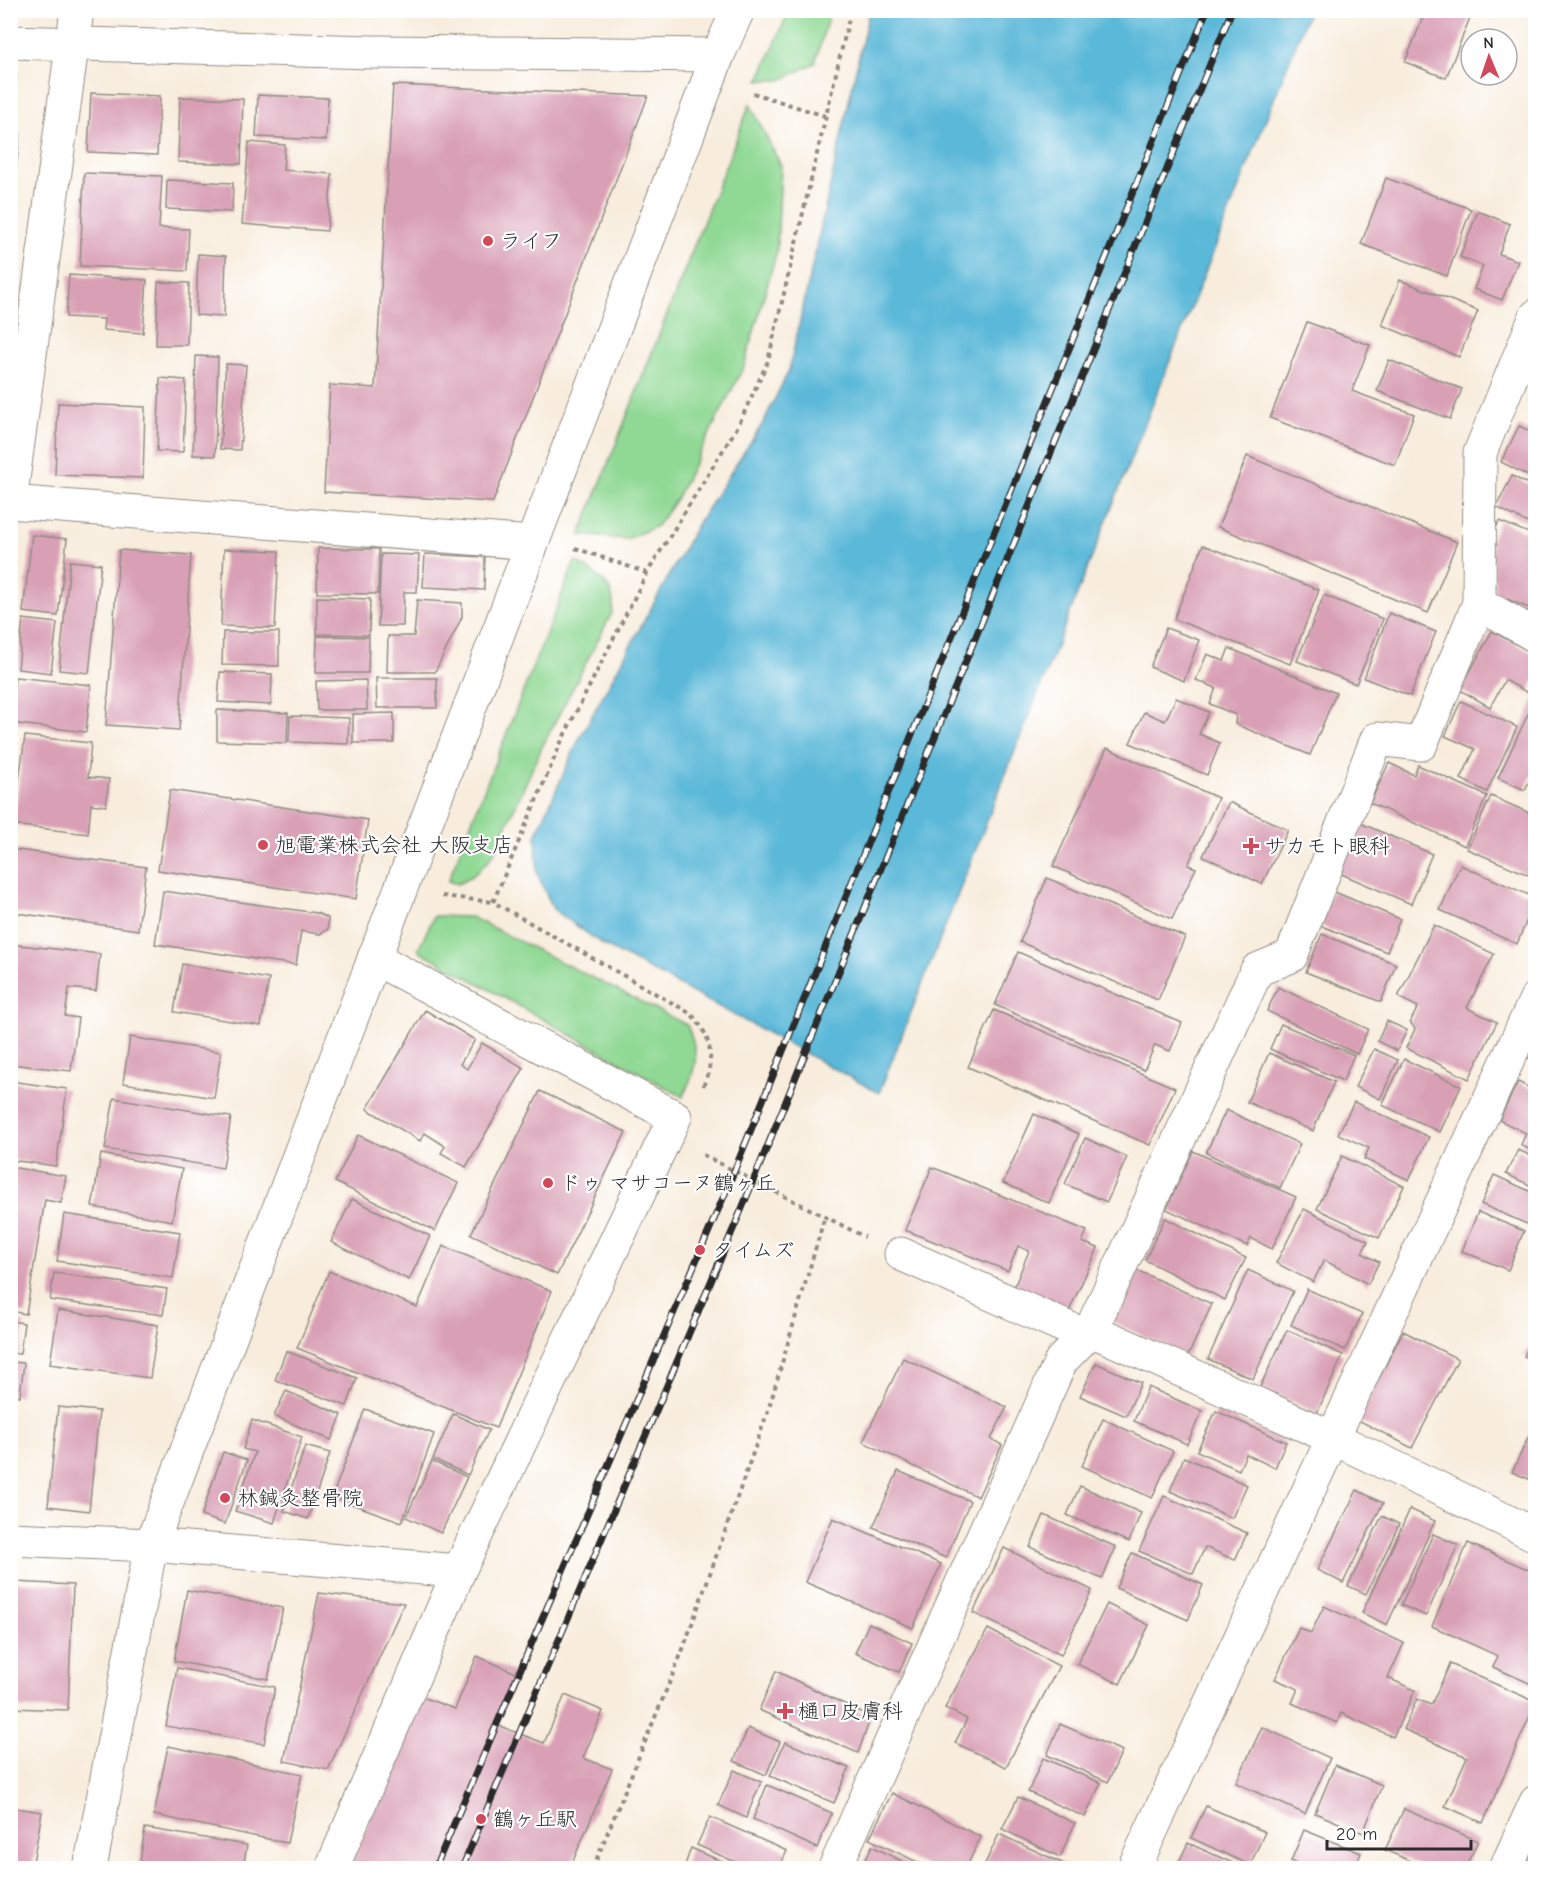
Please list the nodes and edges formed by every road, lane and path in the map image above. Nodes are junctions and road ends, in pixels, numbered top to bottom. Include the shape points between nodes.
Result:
1 (78, 10) edge
2 (738, 10) edge
3 (851, 10) edge
4 (10, 42) edge
5 (73, 43) junction
6 (718, 56) junction
7 (753, 93) dead end
8 (825, 116) junction
9 (1536, 316) edge
10 (10, 502) edge
11 (532, 543) junction
12 (575, 548) dead end
13 (647, 573) junction
14 (1479, 603) junction
15 (1536, 636) edge
16 (435, 896) dead end
17 (493, 902) junction
18 (374, 958) junction
19 (1536, 999) edge
20 (671, 1127) junction
21 (825, 1216) junction
22 (901, 1254) joint
23 (1088, 1333) junction
24 (1332, 1438) junction
25 (1536, 1535) edge
26 (10, 1539) edge
27 (151, 1545) junction
28 (459, 1571) junction
29 (1536, 1802) edge
30 (90, 1869) edge
31 (332, 1869) edge
32 (593, 1869) edge
33 (834, 1869) edge
34 (1134, 1869) edge
35 (1506, 1869) edge

1 - 5 street
2 - 6 street
3 - 8 path
4 - 5 street
5 - 6 street
5 - 10 street
6 - 11 street
7 - 8 path
8 - 13 path via 768,361 738,426
9 - 14 street via 1480,453
10 - 11 street
11 - 18 street
12 - 13 path
13 - 17 path via 562,740
14 - 15 street
14 - 23 street via 1421,744 1377,739 1291,956 1257,970
16 - 17 path
17 - 20 path via 690,1013 705,1028 709,1075 696,1102
18 - 20 street
18 - 27 street
19 - 24 street
20 - 21 path
20 - 28 street
21 - 22 path
21 - 32 path via 768,1411 682,1652
22 - 23 street
23 - 24 street
23 - 33 street via 1061,1361
24 - 25 street
24 - 34 street
26 - 27 street
27 - 28 street
27 - 30 street
28 - 31 street
29 - 35 street

